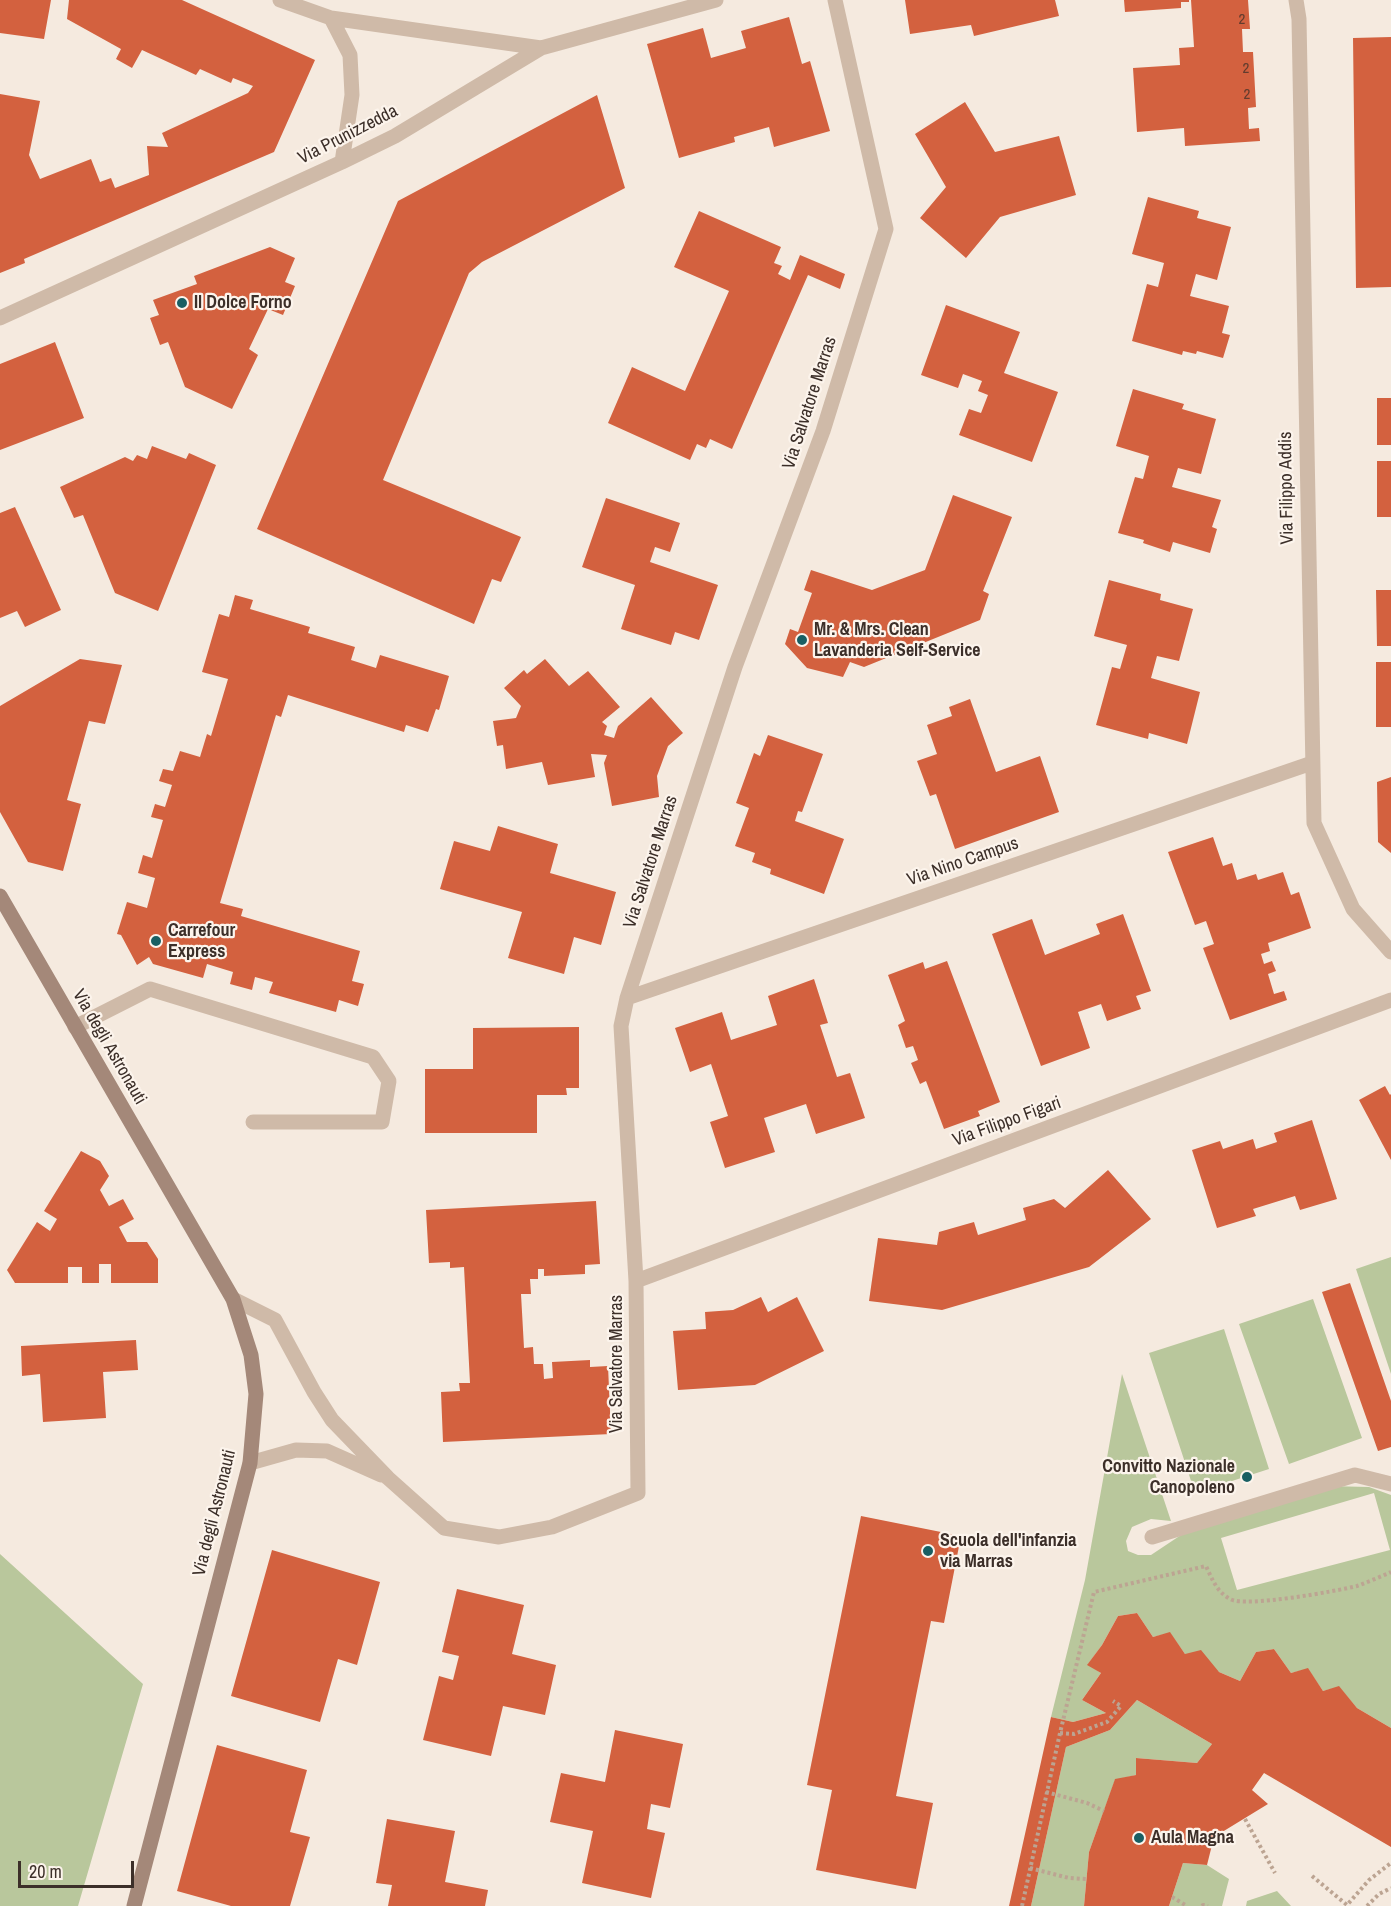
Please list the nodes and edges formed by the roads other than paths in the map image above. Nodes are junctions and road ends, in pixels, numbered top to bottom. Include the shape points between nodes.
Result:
1 (280, 0) edge
2 (716, 0) edge
3 (835, 0) edge
4 (1296, 0) edge
5 (331, 18) junction
6 (541, 48) junction
7 (342, 162) junction
8 (0, 318) edge
9 (1312, 764) junction
10 (0, 896) edge
11 (1391, 952) edge
12 (627, 998) junction
13 (1391, 999) edge
14 (75, 1027) junction
15 (253, 1122) dead end
16 (636, 1281) junction
17 (234, 1299) junction
18 (250, 1463) junction
19 (388, 1478) junction
20 (1391, 1484) edge
21 (1152, 1538) dead end
22 (134, 1906) edge

1 - 5 street
2 - 6 street, Via Prunizzedda
3 - 12 street, Via Salvatore Marras via 886,230 823,431 735,667
4 - 9 street, Via Filippo Addis
5 - 6 street
5 - 7 street via 350,55 352,95
6 - 7 street, Via Prunizzedda via 395,136
7 - 8 street, Via Prunizzedda
9 - 11 street, Via Filippo Addis via 1314,823 1353,909
9 - 12 street, Via Nino Campus
10 - 14 main road, Via degli Astronauti
12 - 16 street, Via Salvatore Marras via 621,1026
13 - 16 street, Via Filippo Figari
14 - 15 street via 150,989 373,1057 389,1081 382,1122
14 - 17 main road, Via degli Astronauti
16 - 19 street, Via Salvatore Marras via 638,1492 552,1527 499,1538 444,1528
17 - 18 main road, Via degli Astronauti via 251,1355 256,1394
17 - 19 street, Via Salvatore Marras via 276,1320 332,1420
18 - 19 street, Via Salvatore Marras via 297,1450 327,1451
18 - 22 main road, Via degli Astronauti
20 - 21 street via 1354,1475

